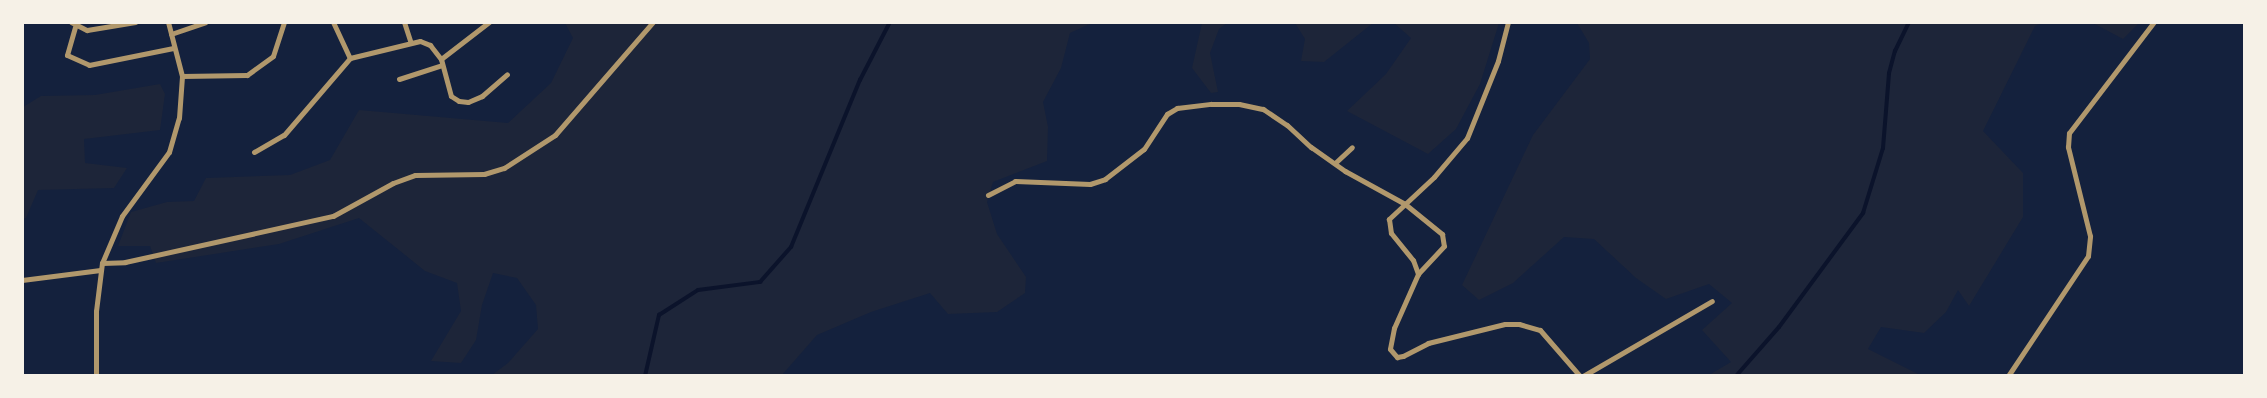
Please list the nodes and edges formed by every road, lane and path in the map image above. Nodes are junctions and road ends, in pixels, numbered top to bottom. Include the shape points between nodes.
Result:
1 (135, 22) edge
2 (168, 22) edge
3 (205, 22) edge
4 (284, 22) edge
5 (333, 22) edge
6 (404, 22) edge
7 (489, 22) edge
8 (653, 22) edge
9 (1508, 22) edge
10 (2154, 22) edge
11 (73, 25) edge
12 (112, 25) edge
13 (171, 34) junction
14 (410, 41) junction
15 (173, 48) junction
16 (350, 58) junction
17 (441, 59) junction
18 (442, 66) junction
19 (507, 74) dead end
20 (182, 76) junction
21 (399, 79) dead end
22 (1352, 147) dead end
23 (254, 152) dead end
24 (1335, 163) junction
25 (988, 195) dead end
26 (1406, 204) junction
27 (102, 263) junction
28 (100, 270) junction
29 (1418, 274) junction
30 (22, 280) edge
31 (1712, 302) dead end
32 (96, 376) edge
33 (1582, 376) edge
34 (2008, 376) edge

1 - 12 street
2 - 13 street
3 - 13 street
4 - 20 street via 273,56 247,75
5 - 16 street
6 - 14 street
7 - 17 street
8 - 27 street via 555,135 504,168 484,174 415,175 393,183 333,216 125,262
9 - 26 street via 1498,61 1467,138
10 - 34 street via 2070,133 2068,147 2090,247 2083,266
11 - 12 street via 87,30
11 - 15 street via 67,55 89,65
13 - 15 street
14 - 16 street via 373,55
14 - 17 street via 430,45
15 - 20 street
16 - 23 street via 284,135
17 - 18 street
18 - 19 street via 451,96 459,101 468,102 482,96
18 - 21 street
20 - 27 street via 179,118 169,152 122,216
22 - 24 street
24 - 25 street via 1262,109 1211,104 1177,108 1168,114 1144,149 1105,179 1090,184 1015,181
24 - 26 street
26 - 29 street via 1389,219 1389,228 1413,260
26 - 29 street via 1445,240 1444,246
27 - 28 street
28 - 30 street
28 - 32 street
29 - 33 street via 1391,339 1390,349 1397,357 1428,343 1505,324 1519,324 1540,330
31 - 33 street

